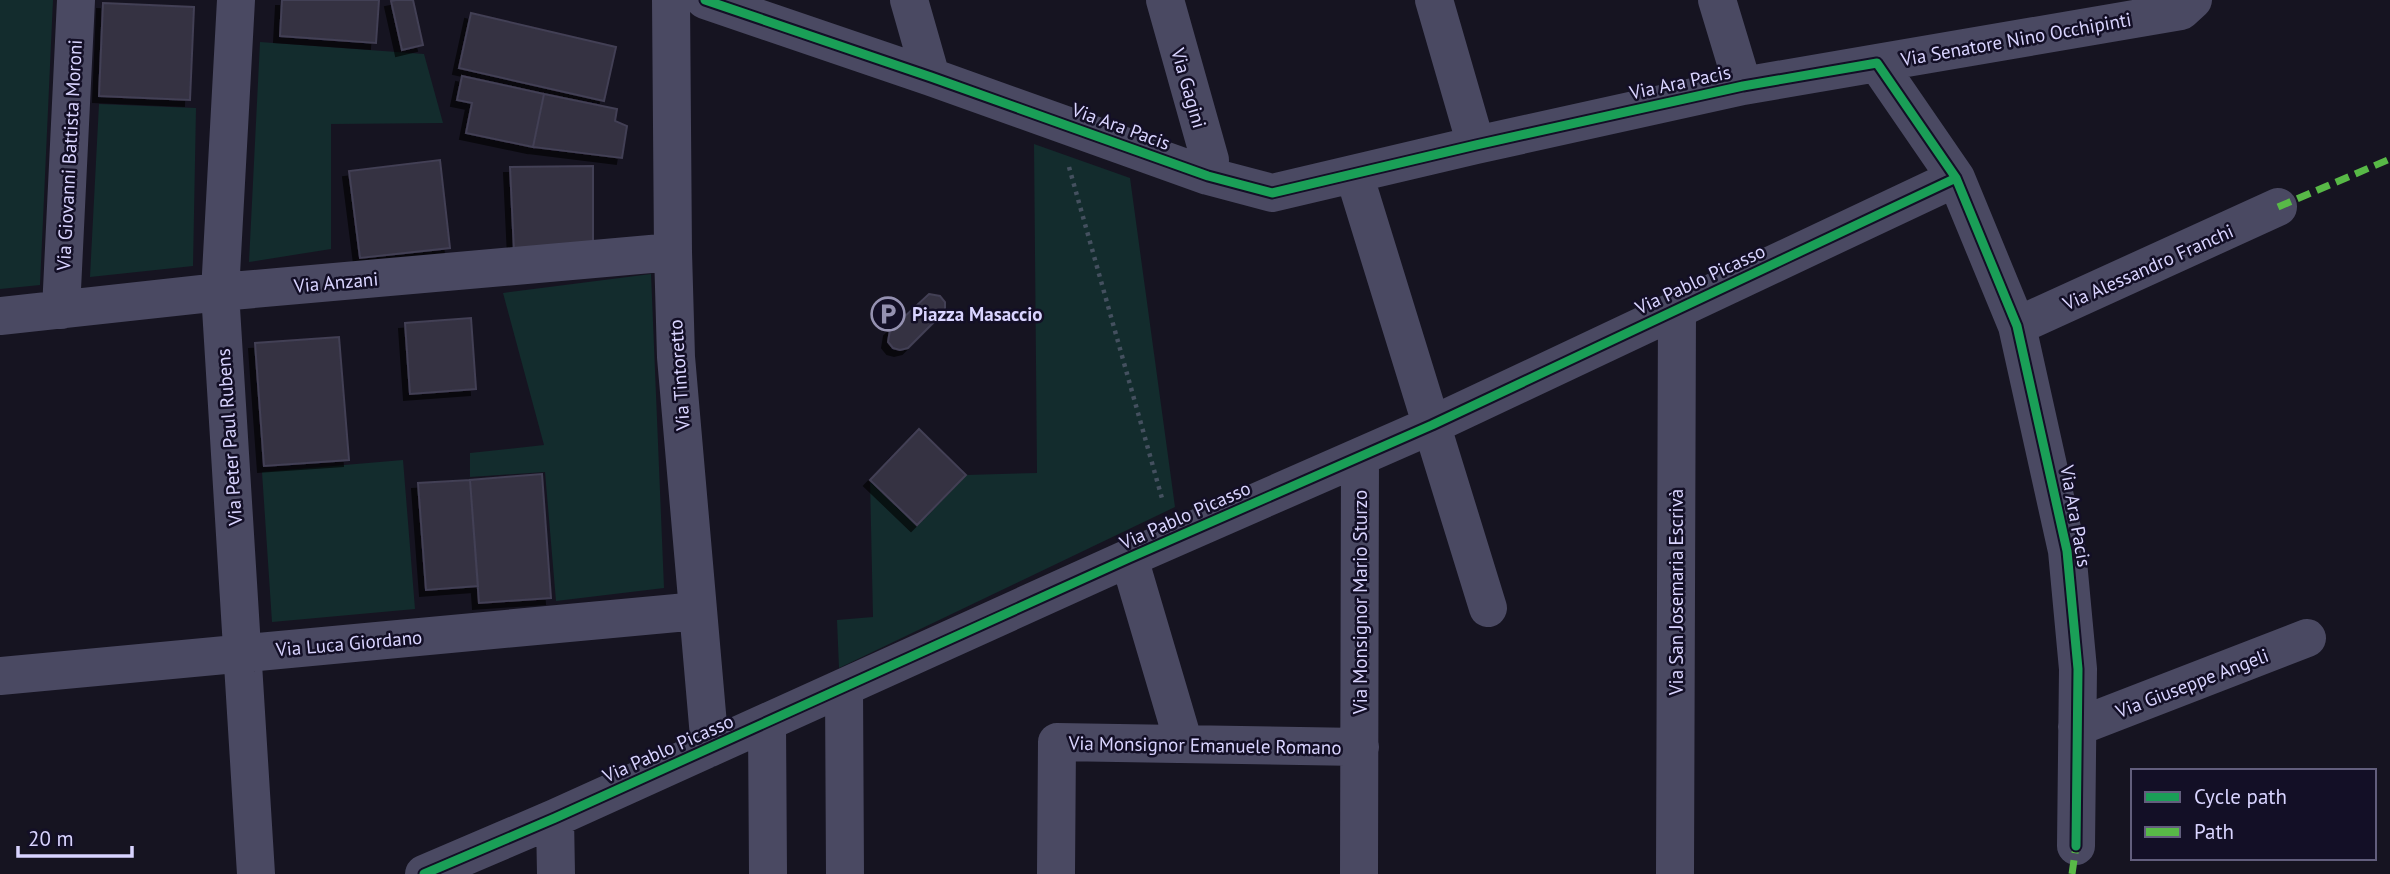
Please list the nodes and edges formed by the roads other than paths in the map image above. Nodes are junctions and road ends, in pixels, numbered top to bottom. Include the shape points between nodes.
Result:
1 (76, 0) edge
2 (236, 0) edge
3 (671, 0) edge
4 (705, 0) edge
5 (909, 0) edge
6 (1164, 0) edge
7 (1434, 0) edge
8 (1717, 0) edge
9 (2193, 0) edge
10 (1877, 63) junction
11 (931, 77) junction
12 (1743, 86) junction
13 (1476, 145) junction
14 (1354, 174) junction
15 (1209, 176) junction
16 (1956, 178) junction
17 (2278, 207) dead end
18 (673, 252) junction
19 (220, 292) junction
20 (1677, 309) junction
21 (61, 310) junction
22 (0, 316) edge
23 (2017, 326) junction
24 (1432, 425) junction
25 (1360, 457) junction
26 (1129, 558) junction
27 (1488, 608) dead end
28 (698, 611) junction
29 (2307, 638) dead end
30 (243, 653) junction
31 (0, 676) edge
32 (844, 688) junction
33 (767, 722) junction
34 (2077, 727) junction
35 (1184, 744) junction
36 (1360, 747) junction
37 (710, 748) junction
38 (555, 818) junction
39 (2076, 846) dead end
40 (257, 874) edge
41 (424, 874) edge
42 (556, 874) edge
43 (768, 874) edge
44 (845, 874) edge
45 (1056, 874) edge
46 (1359, 874) edge
47 (1675, 874) edge

1 - 21 street, Via Giovanni Battista Moroni
2 - 19 street, Via Peter Paul Rubens
3 - 18 street, Via Tintoretto
4 - 11 street, Via Ara Pacis
5 - 11 street
6 - 15 street, Via Gagini via 1210,160
7 - 13 street
8 - 12 street
9 - 10 street, Via Senatore Nino Occhipinti via 2181,11
10 - 12 street, Via Ara Pacis
10 - 16 street, Via Ara Pacis
11 - 15 street, Via Ara Pacis
12 - 13 street, Via Ara Pacis
13 - 14 street, Via Ara Pacis
14 - 15 street, Via Ara Pacis via 1272,193
14 - 24 street
16 - 20 street, Via Pablo Picasso
16 - 23 street, Via Ara Pacis
17 - 23 street, Via Alessandro Franchi
18 - 19 street, Via Anzani
18 - 28 street, Via Tintoretto via 676,357
19 - 21 street, Via Anzani
19 - 30 street, Via Peter Paul Rubens
20 - 24 street, Via Pablo Picasso
20 - 47 street, Via San Josemaria Escrivà
21 - 22 street, Via Anzani
23 - 34 street, Via Ara Pacis via 2067,551 2078,669
24 - 25 street, Via Pablo Picasso
24 - 27 street
25 - 26 street, Via Pablo Picasso
25 - 36 street, Via Monsignor Mario Sturzo
26 - 32 street, Via Pablo Picasso
26 - 35 street
28 - 30 street, Via Luca Giordano
28 - 37 street, Via Tintoretto
29 - 34 street, Via Giuseppe Angeli
30 - 31 street, Via Luca Giordano
30 - 40 street, Via Peter Paul Rubens
32 - 33 street, Via Pablo Picasso
32 - 44 street
33 - 37 street, Via Pablo Picasso
33 - 43 street
34 - 39 street, Via Ara Pacis
35 - 36 street, Via Monsignor Emanuele Romano
35 - 45 street, Via Monsignor Emanuele Romano via 1057,742
36 - 46 street, Via Monsignor Mario Sturzo
37 - 38 street, Via Pablo Picasso
38 - 41 street, Via Pablo Picasso
38 - 42 street

